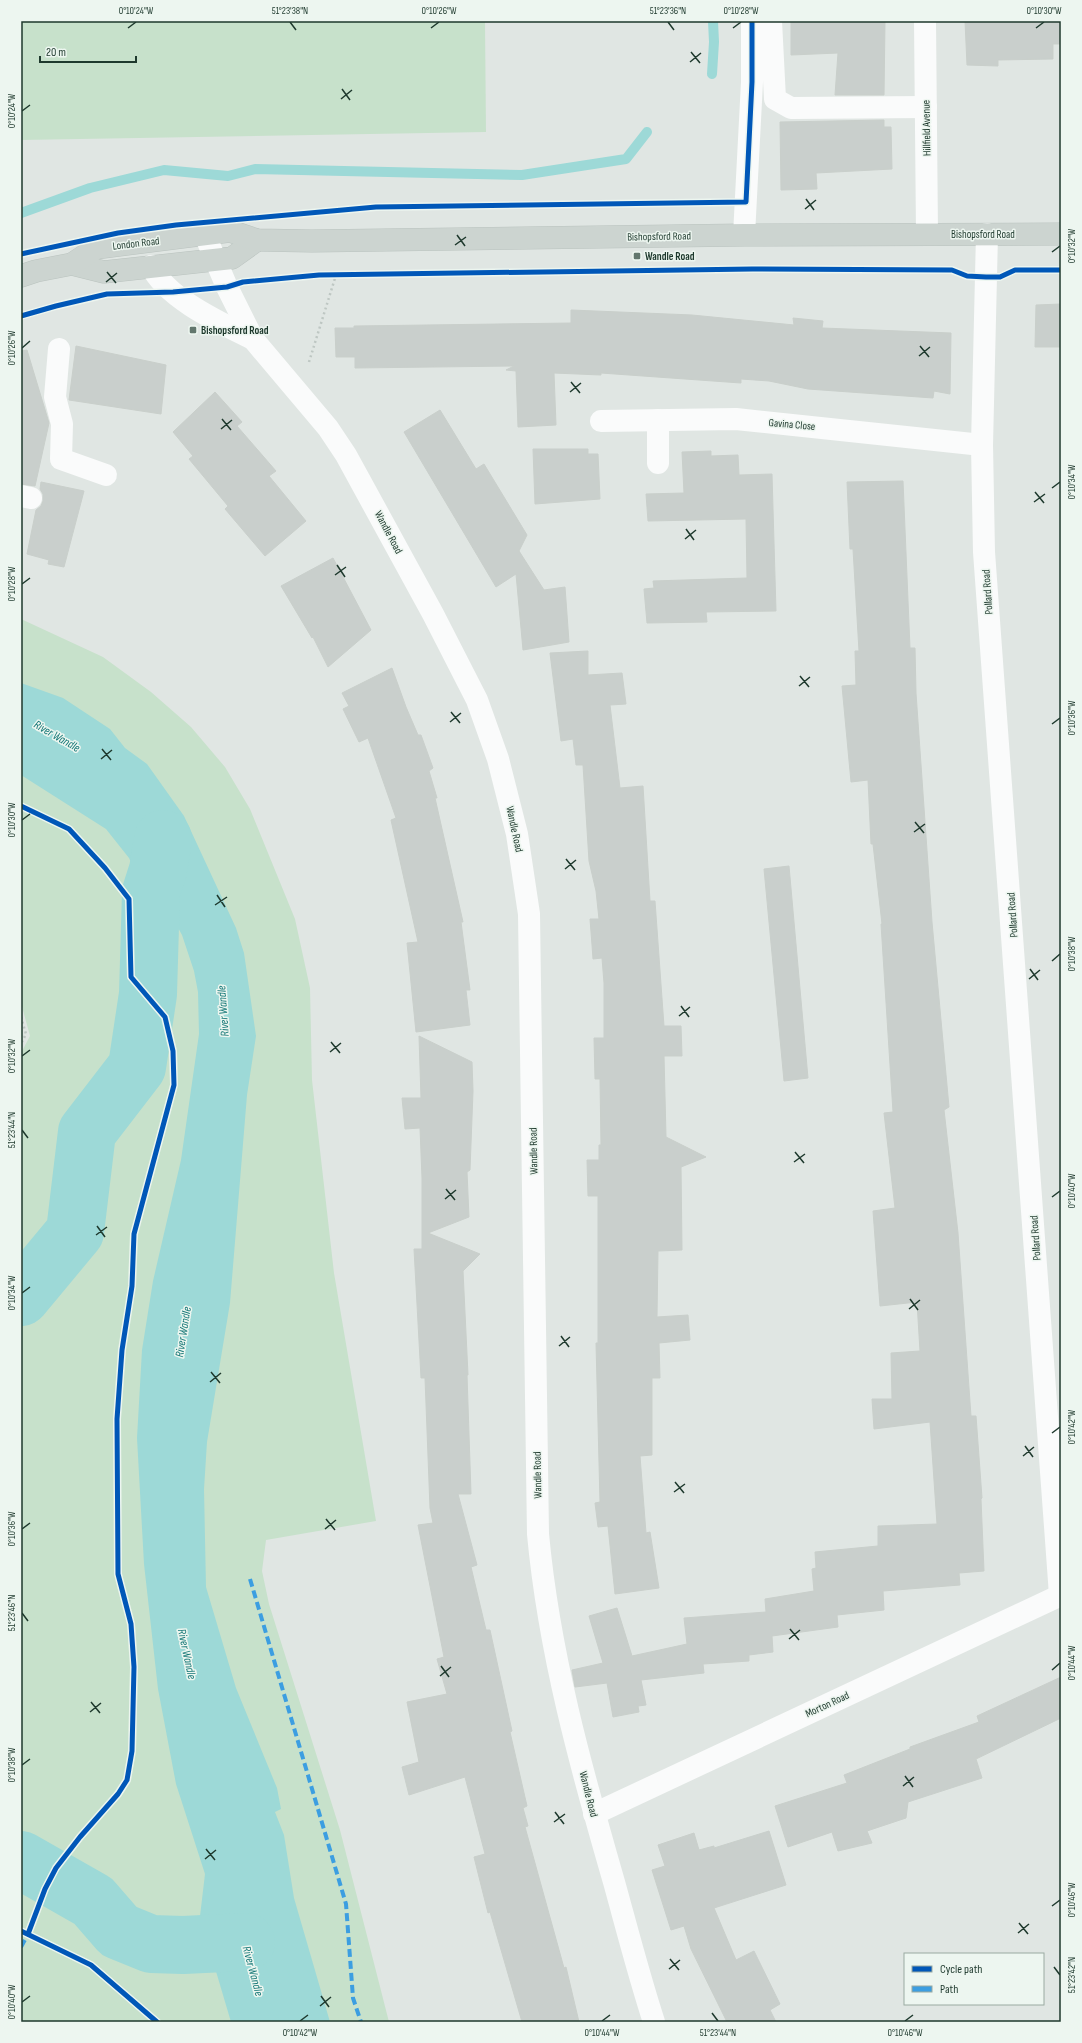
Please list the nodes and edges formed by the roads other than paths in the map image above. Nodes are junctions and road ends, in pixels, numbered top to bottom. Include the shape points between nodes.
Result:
1 (752, 21) edge
2 (771, 21) edge
3 (924, 21) edge
4 (926, 107) junction
5 (928, 234) junction
6 (987, 234) junction
7 (1061, 234) edge
8 (205, 235) junction
9 (744, 235) junction
10 (257, 240) junction
11 (215, 259) junction
12 (72, 264) junction
13 (151, 266) junction
14 (21, 276) edge
15 (253, 339) junction
16 (59, 349) dead end
17 (658, 420) junction
18 (601, 421) dead end
19 (982, 445) junction
20 (658, 464) dead end
21 (106, 475) dead end
22 (1061, 1595) edge
23 (594, 1814) junction
24 (654, 2022) edge

1 - 9 street via 752,82
2 - 4 street via 775,99 790,108
3 - 4 street, Hillfield Avenue
4 - 5 street, Hillfield Avenue
5 - 6 main road, Bishopsford Road
5 - 9 main road, Bishopsford Road
6 - 7 main road, Bishopsford Road
6 - 19 street, Pollard Road
8 - 10 main road, Bishopsford Road via 230,231
8 - 11 street, Wandle Road
8 - 12 main road, London Road via 96,248
9 - 10 main road, Bishopsford Road
10 - 11 main road via 232,258
11 - 13 main road
11 - 15 street, Wandle Road
12 - 13 main road, London Road via 104,272
12 - 14 main road, London Road
13 - 15 street, Wandle Road via 156,278 209,318
15 - 23 street, Wandle Road via 328,428 418,586 477,700 498,759 517,834 529,914 538,1534 554,1650
16 - 21 street via 56,397 62,424 62,459
17 - 18 street, Gavina Close
17 - 19 street, Gavina Close via 736,419
17 - 20 street
19 - 22 street, Pollard Road via 984,552
22 - 23 street, Morton Road
23 - 24 street, Wandle Road

